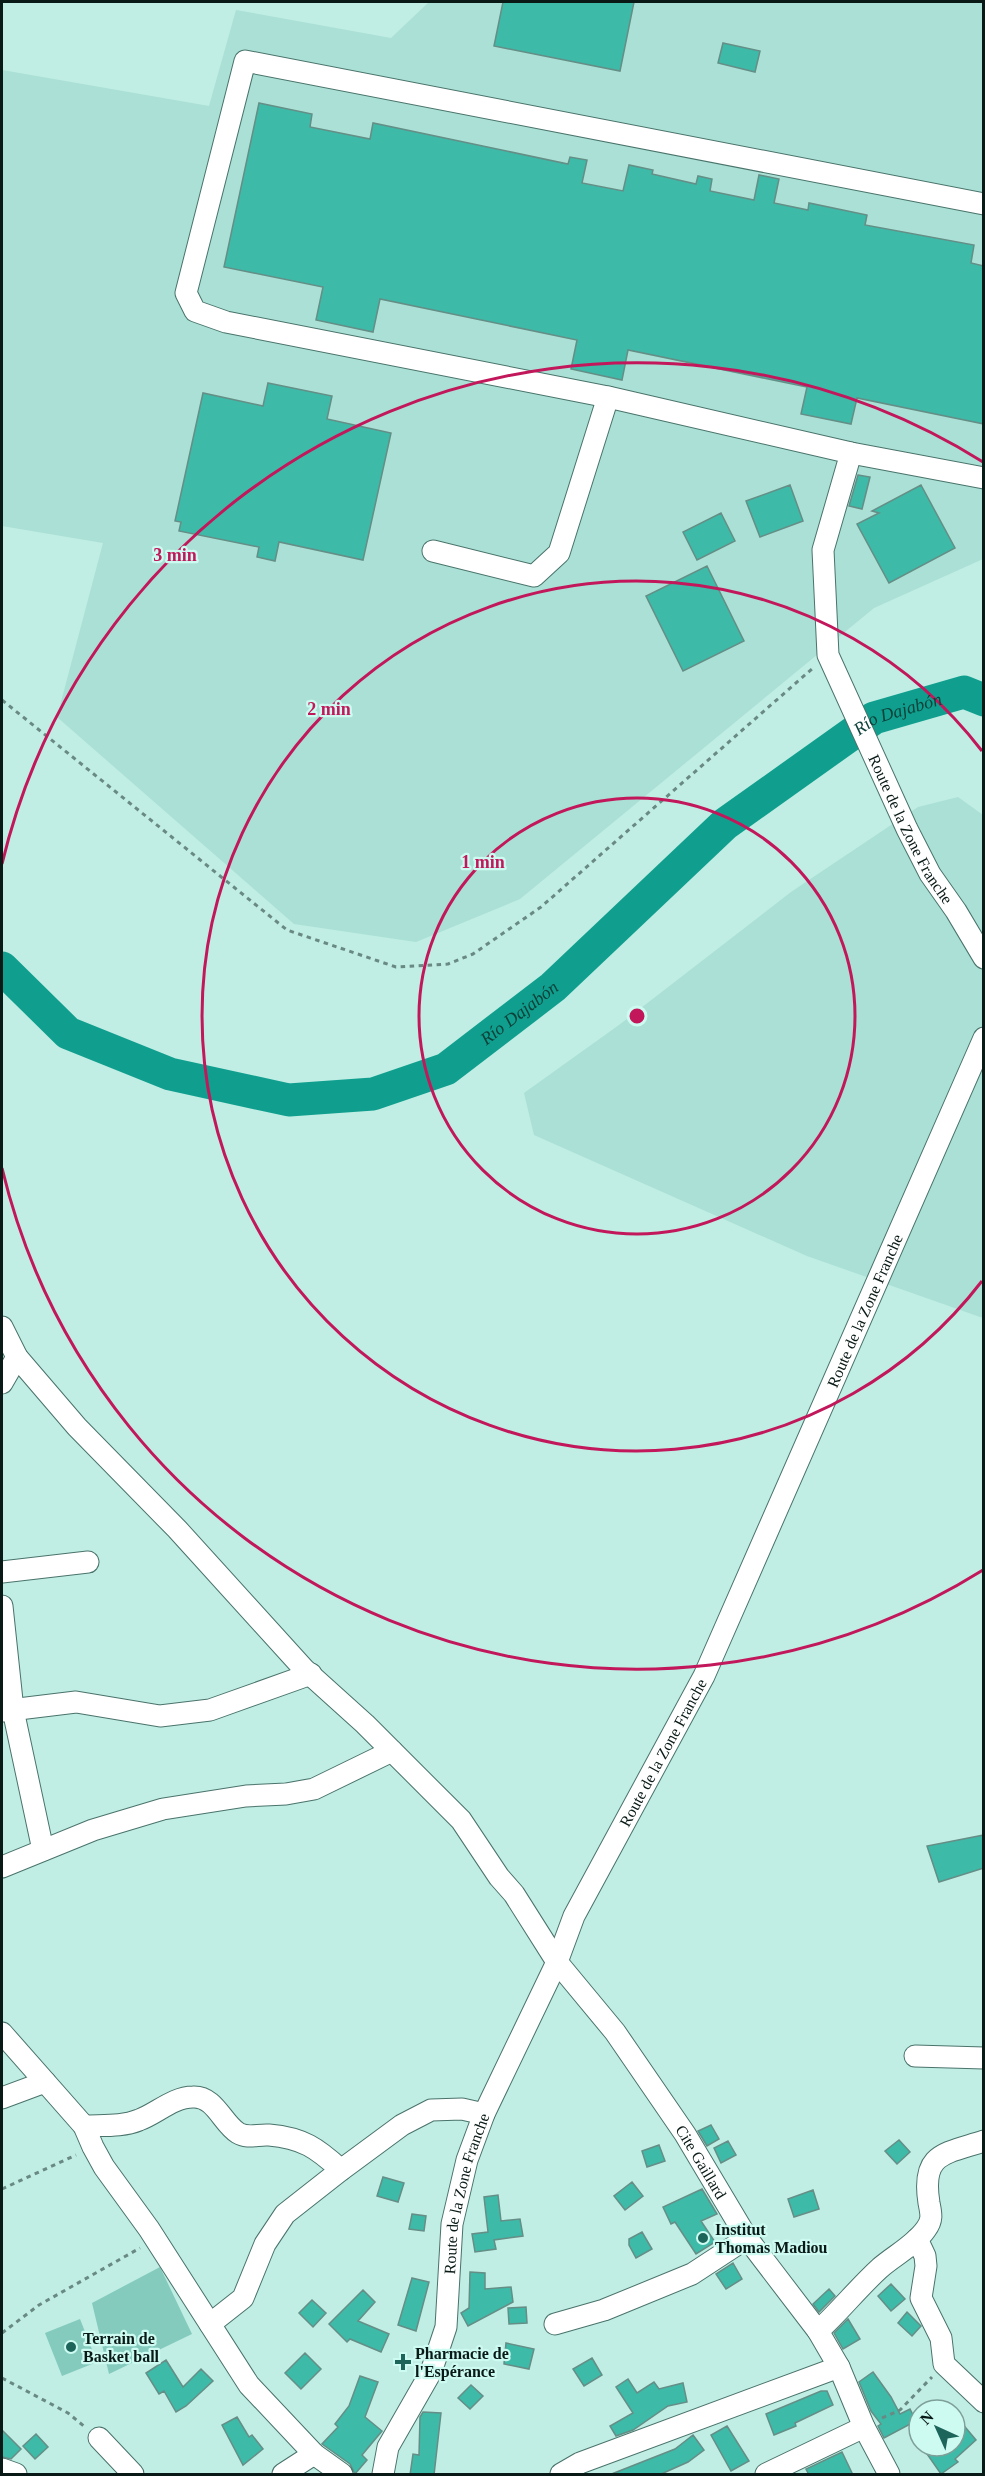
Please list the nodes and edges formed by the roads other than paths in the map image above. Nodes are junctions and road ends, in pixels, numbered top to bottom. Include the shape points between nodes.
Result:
1 (984, 204) edge
2 (608, 397) junction
3 (851, 453) junction
4 (984, 478) edge
5 (433, 551) dead end
6 (984, 957) edge
7 (984, 1038) edge
8 (2, 1328) edge
9 (17, 1357) junction
10 (2, 1383) edge
11 (88, 1562) dead end
12 (2, 1572) edge
13 (2, 1606) edge
14 (311, 1674) junction
15 (7, 1711) edge
16 (392, 1751) junction
17 (43, 1850) junction
18 (2, 1867) edge
19 (557, 1962) junction
20 (2, 2033) edge
21 (915, 2056) dead end
22 (984, 2058) edge
23 (45, 2082) junction
24 (2, 2098) edge
25 (484, 2114) junction
26 (84, 2126) junction
27 (984, 2140) edge
28 (341, 2170) junction
29 (747, 2238) junction
30 (917, 2239) junction
31 (210, 2324) junction
32 (555, 2324) dead end
33 (818, 2331) junction
34 (839, 2367) junction
35 (984, 2402) edge
36 (864, 2427) junction
37 (99, 2438) road end
38 (314, 2454) junction
39 (2, 2469) edge
40 (790, 2469) edge
41 (16, 2475) edge
42 (133, 2475) edge
43 (283, 2475) edge
44 (342, 2475) edge
45 (383, 2475) edge
46 (561, 2475) edge
47 (766, 2475) edge
48 (889, 2475) edge

1 - 2 street via 245,61 186,293 195,311 226,322
2 - 3 street
2 - 5 street via 559,553 534,576
3 - 4 street
3 - 6 street, Route de la Zone Franche via 823,550 830,662 930,874
7 - 19 street, Route de la Zone Franche via 704,1676 574,1916
8 - 9 street, Cite Gaillard
9 - 10 street
9 - 14 street, Cite Gaillard via 77,1427
11 - 12 street
13 - 15 street
14 - 15 street via 210,1710 160,1716 76,1702
14 - 16 street, Cite Gaillard
15 - 17 street
16 - 17 street via 314,1788 163,1809
16 - 19 street, Cite Gaillard via 461,1820
17 - 18 street
19 - 25 street, Route de la Zone Franche
19 - 29 street, Cite Gaillard via 615,2032 685,2134
20 - 23 street
21 - 22 street
23 - 24 street
23 - 26 street
25 - 28 street via 462,2109 431,2110 402,2125
25 - 45 street, Route de la Zone Franche via 467,2160 452,2224 446,2327 431,2372 388,2447
26 - 28 street via 139,2120 194,2096 207,2100 240,2134 298,2139 315,2147
26 - 31 street via 112,2180
27 - 30 street via 942,2155 934,2162 927,2173 932,2216
28 - 31 street via 285,2214 266,2244 243,2298
29 - 32 street via 692,2274 604,2310
29 - 33 street, Cite Gaillard
30 - 33 street via 880,2268
30 - 35 street via 926,2266 921,2298 941,2338 944,2364
31 - 38 street via 249,2385
33 - 34 street, Cite Gaillard
34 - 36 street, Cite Gaillard
34 - 46 street via 580,2463
36 - 40 street
36 - 48 street, Cite Gaillard
37 - 42 street
38 - 43 street
38 - 44 street
39 - 41 street
40 - 47 street

